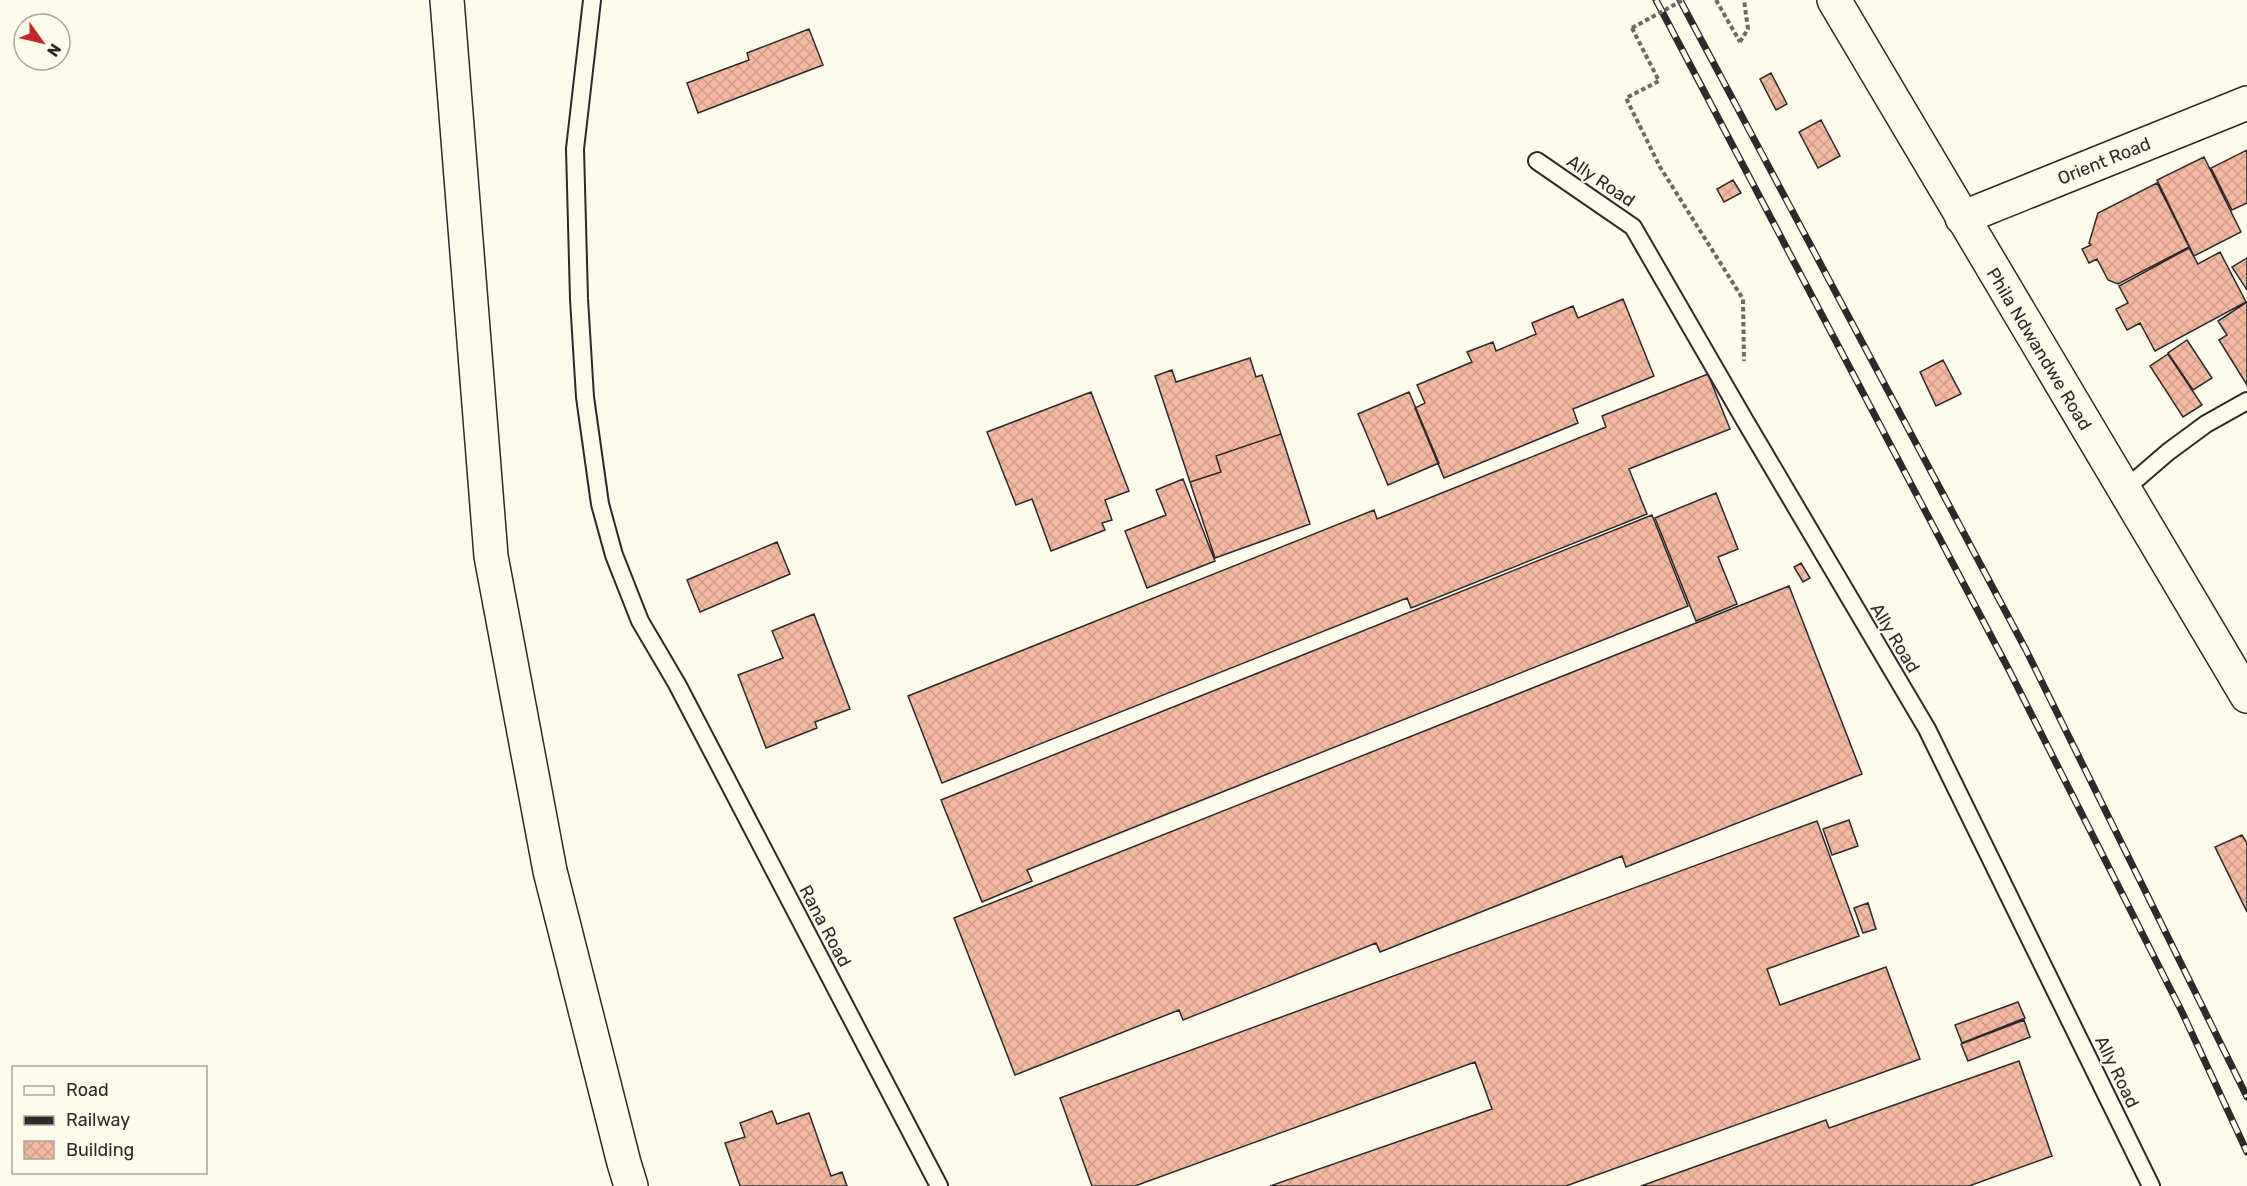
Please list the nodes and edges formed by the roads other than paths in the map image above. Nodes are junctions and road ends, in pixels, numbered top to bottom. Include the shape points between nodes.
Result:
1 (447, 0) edge
2 (592, 0) edge
3 (1834, 0) edge
4 (2247, 103) edge
5 (1537, 161) dead end
6 (1962, 218) junction
7 (2247, 400) edge
8 (2124, 490) junction
9 (2247, 696) edge
10 (632, 1186) edge
11 (939, 1186) edge
12 (2151, 1186) edge

1 - 10 main road via 491,556 549,871
2 - 11 lane, Rana Road via 575,149 579,299 585,397 600,504 614,555 640,621 677,684
3 - 6 main road, Phila Ndwandwe Road
4 - 6 main road, Orient Road
5 - 12 lane, Ally Road via 1633,226 1926,729
6 - 8 main road, Phila Ndwandwe Road
7 - 8 lane via 2206,423
8 - 9 main road, Phila Ndwandwe Road

